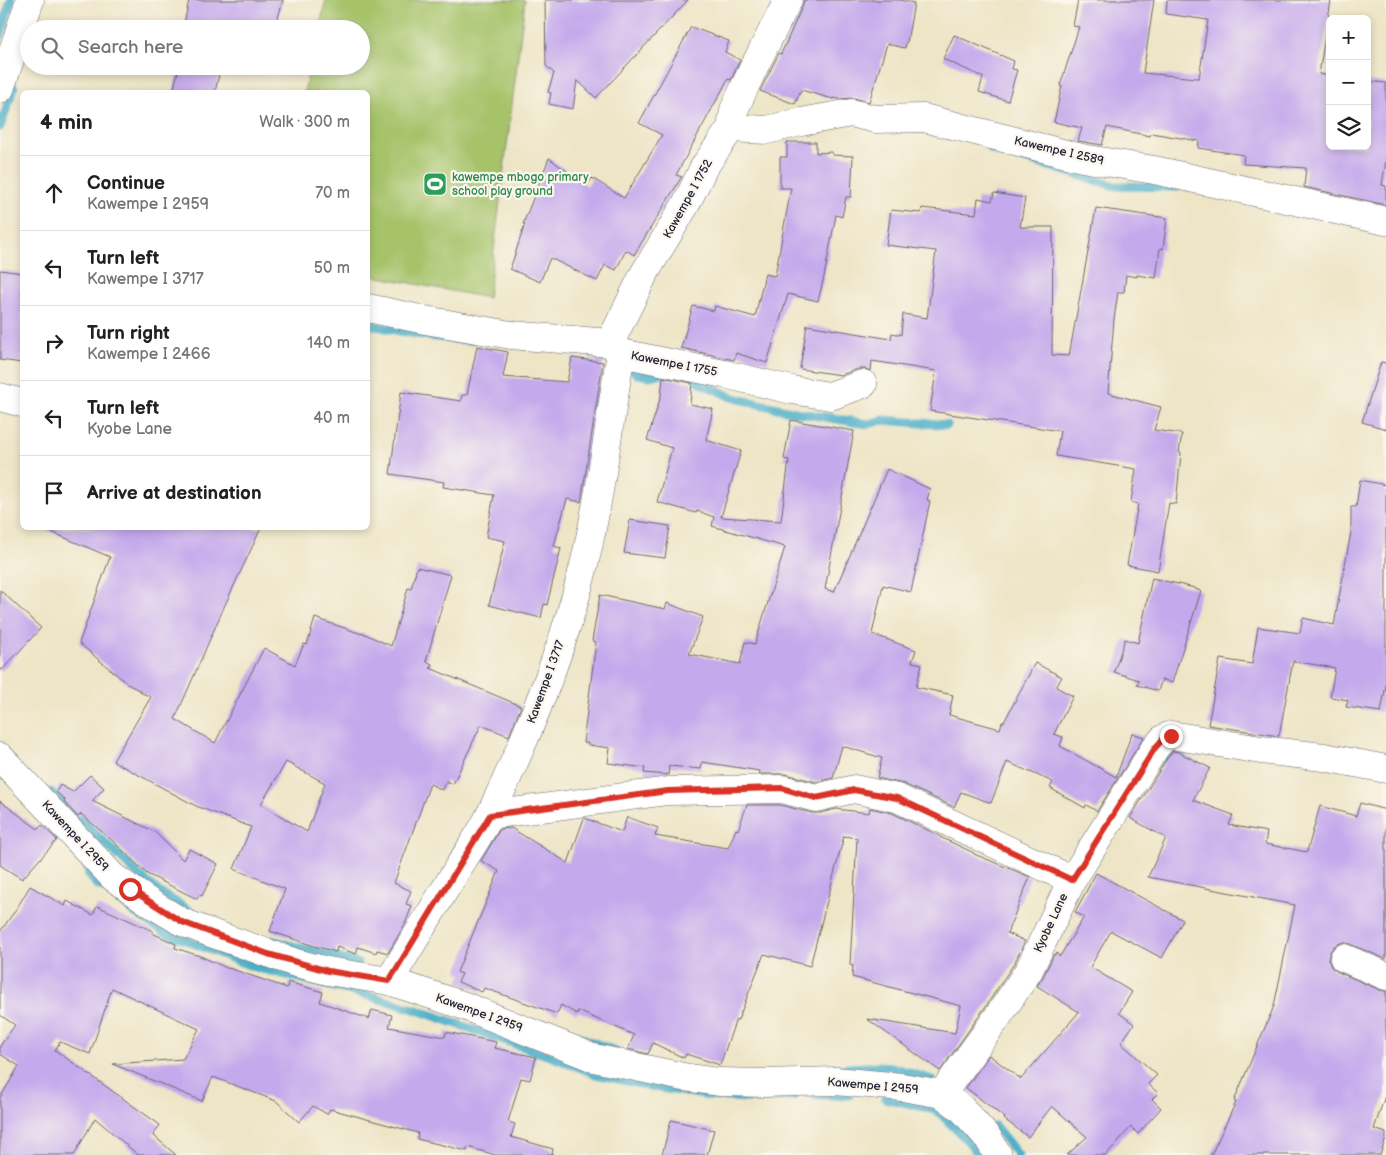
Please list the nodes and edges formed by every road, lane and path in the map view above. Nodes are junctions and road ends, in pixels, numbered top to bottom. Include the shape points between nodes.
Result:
1 (30, 0) edge
2 (788, 0) edge
3 (23, 20) edge
4 (20, 30) edge
5 (0, 89) edge
6 (731, 128) junction
7 (1386, 222) edge
8 (370, 308) edge
9 (615, 348) junction
10 (863, 384) dead end
11 (0, 397) edge
12 (20, 402) edge
13 (0, 757) edge
14 (1386, 769) edge
15 (490, 815) junction
16 (1072, 880) junction
17 (1344, 958) dead end
18 (1386, 976) edge
19 (389, 981) junction
20 (942, 1094) junction
21 (998, 1155) edge

1 - 3 street
2 - 6 street, Kawempe I 1752 via 734,110
4 - 5 street
6 - 7 street, Kawempe I 2589 via 767,130 851,113 875,119 924,118 1082,158 1154,170
6 - 9 street, Kawempe I 1752 via 704,167 644,274
8 - 9 street, Kawempe I 1755 via 511,335
9 - 10 street, Kawempe I 1755 via 830,396
9 - 15 street, Kawempe I 3717 via 606,456 581,577 550,675
11 - 12 street
13 - 19 street, Kawempe I 2959 via 114,877 182,922 296,963
14 - 16 street, Kyobe Lane via 1171,736 1155,748
15 - 16 street via 668,791 782,788 816,798 854,790 897,798
15 - 19 street, Kawempe I 3717
16 - 20 street, Kyobe Lane via 1029,970
17 - 18 street
19 - 20 street, Kawempe I 2959 via 462,1005 594,1058 683,1077 764,1084 835,1081
20 - 21 street, Kawempe I 2959 via 962,1109 988,1138

